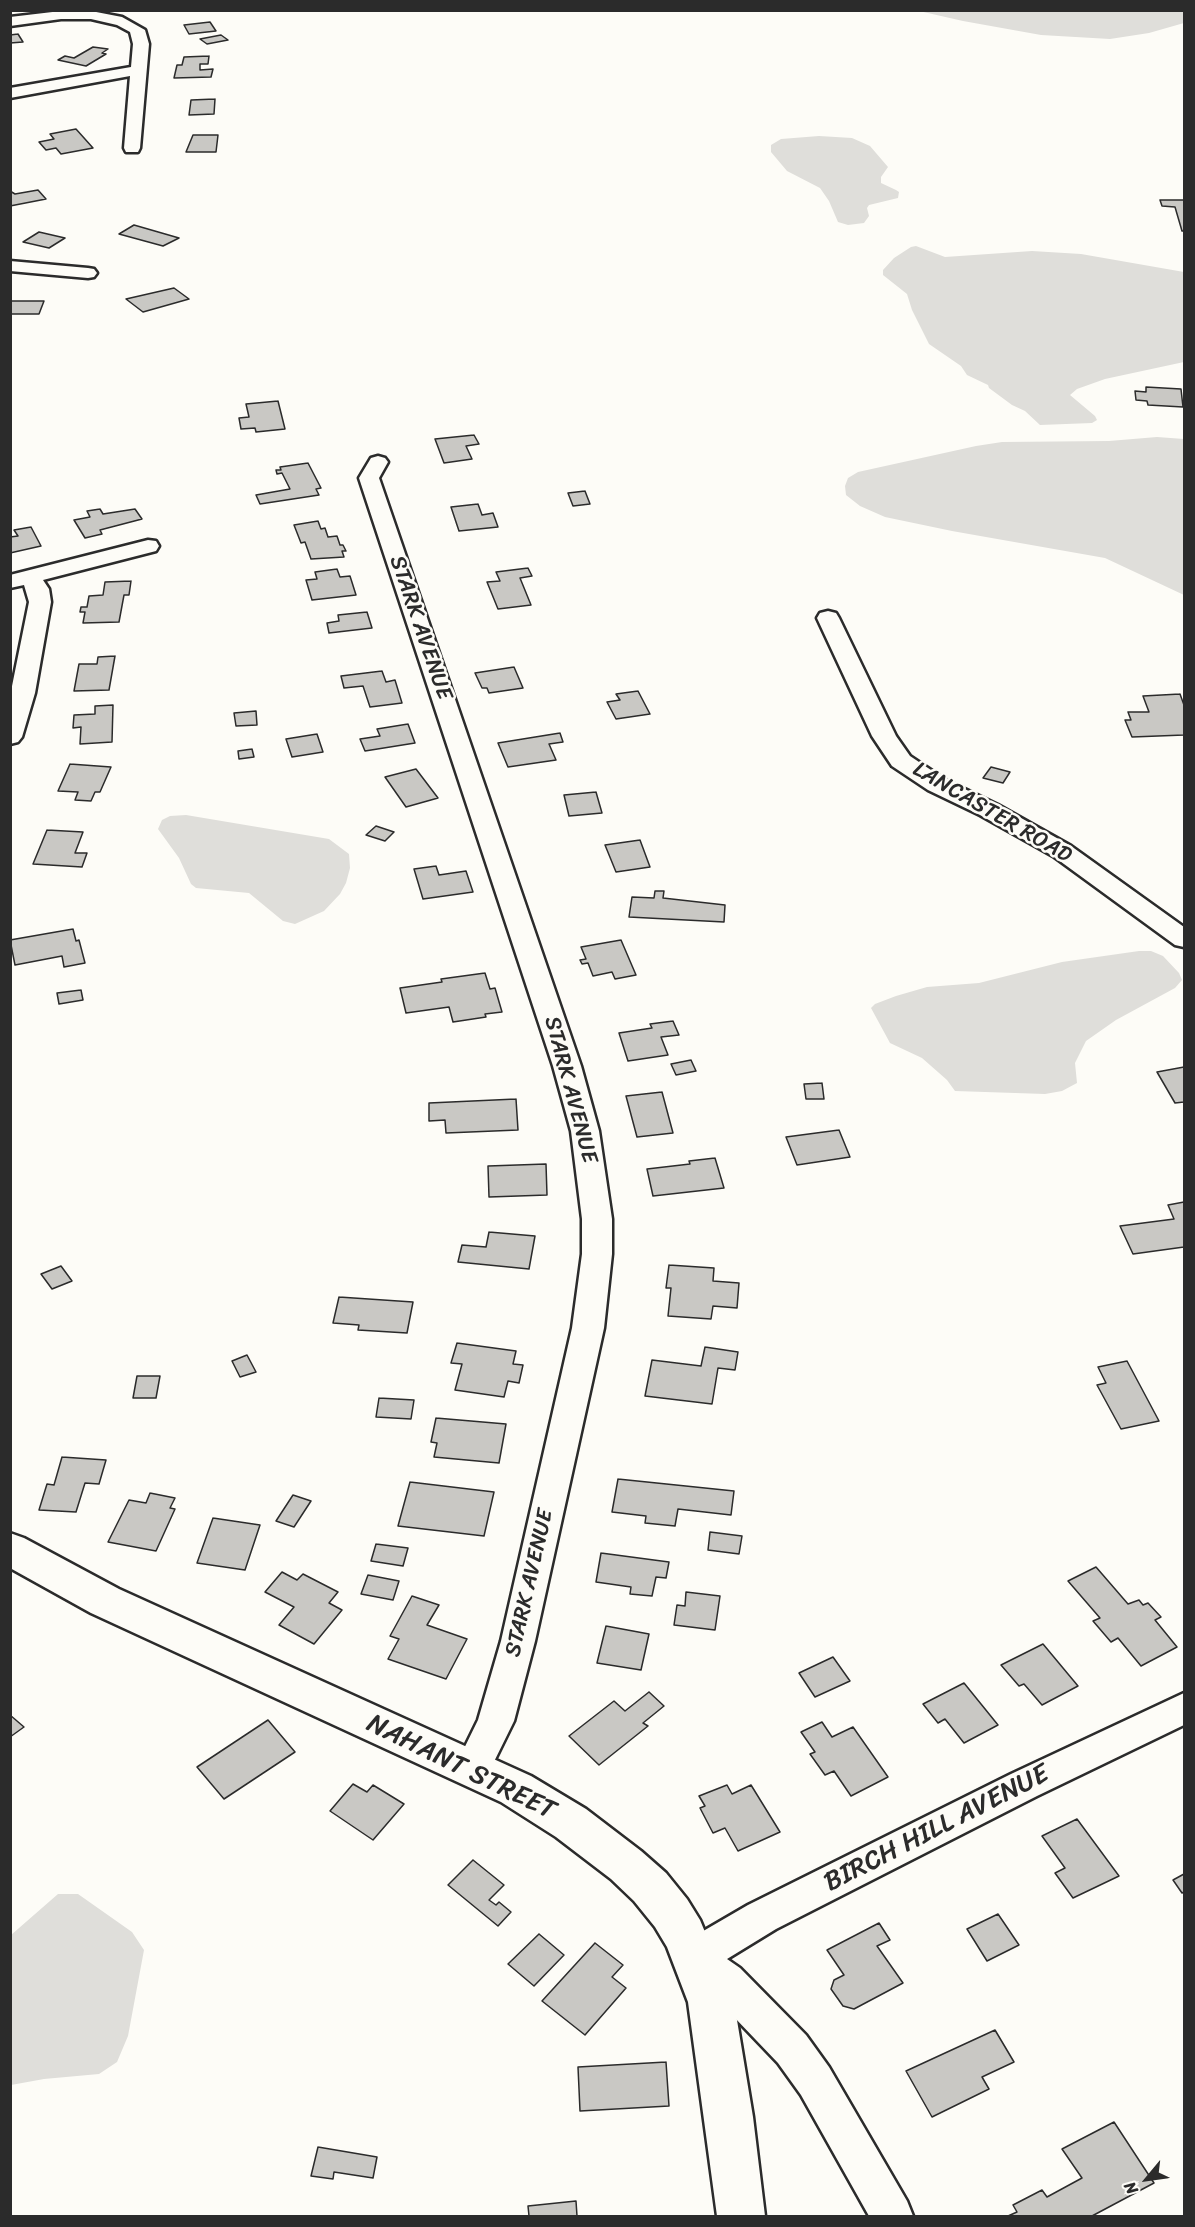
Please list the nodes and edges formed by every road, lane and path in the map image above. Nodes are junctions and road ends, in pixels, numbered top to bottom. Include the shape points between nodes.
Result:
1 (10, 22) edge
2 (138, 70) junction
3 (10, 93) edge
4 (132, 148) dead end
5 (10, 266) edge
6 (88, 273) dead end
7 (378, 462) dead end
8 (148, 546) dead end
9 (20, 579) edge
10 (828, 618) dead end
11 (10, 737) edge
12 (1185, 939) edge
13 (10, 1549) edge
14 (1185, 1708) edge
15 (472, 1769) junction
16 (695, 1958) junction
17 (741, 2217) edge
18 (892, 2217) edge

1 - 2 street via 77,14 122,22 139,33
2 - 3 street
2 - 4 street
5 - 6 street
7 - 15 street, STARK AVENUE via 369,478 564,1056 585,1131 597,1219 588,1328 518,1641 496,1721
8 - 9 street
9 - 11 street via 38,590 40,602 23,693
10 - 12 street, LANCASTER ROAD via 884,736 901,761 1062,851
13 - 15 main road, NAHANT STREET via 105,1601
14 - 16 street, BIRCH HILL AVENUE via 772,1911
15 - 16 main road, NAHANT STREET via 546,1807 626,1865 670,1913
16 - 17 main road, NAHANT STREET via 711,2002
16 - 18 street via 726,1981 792,2049 815,2081

